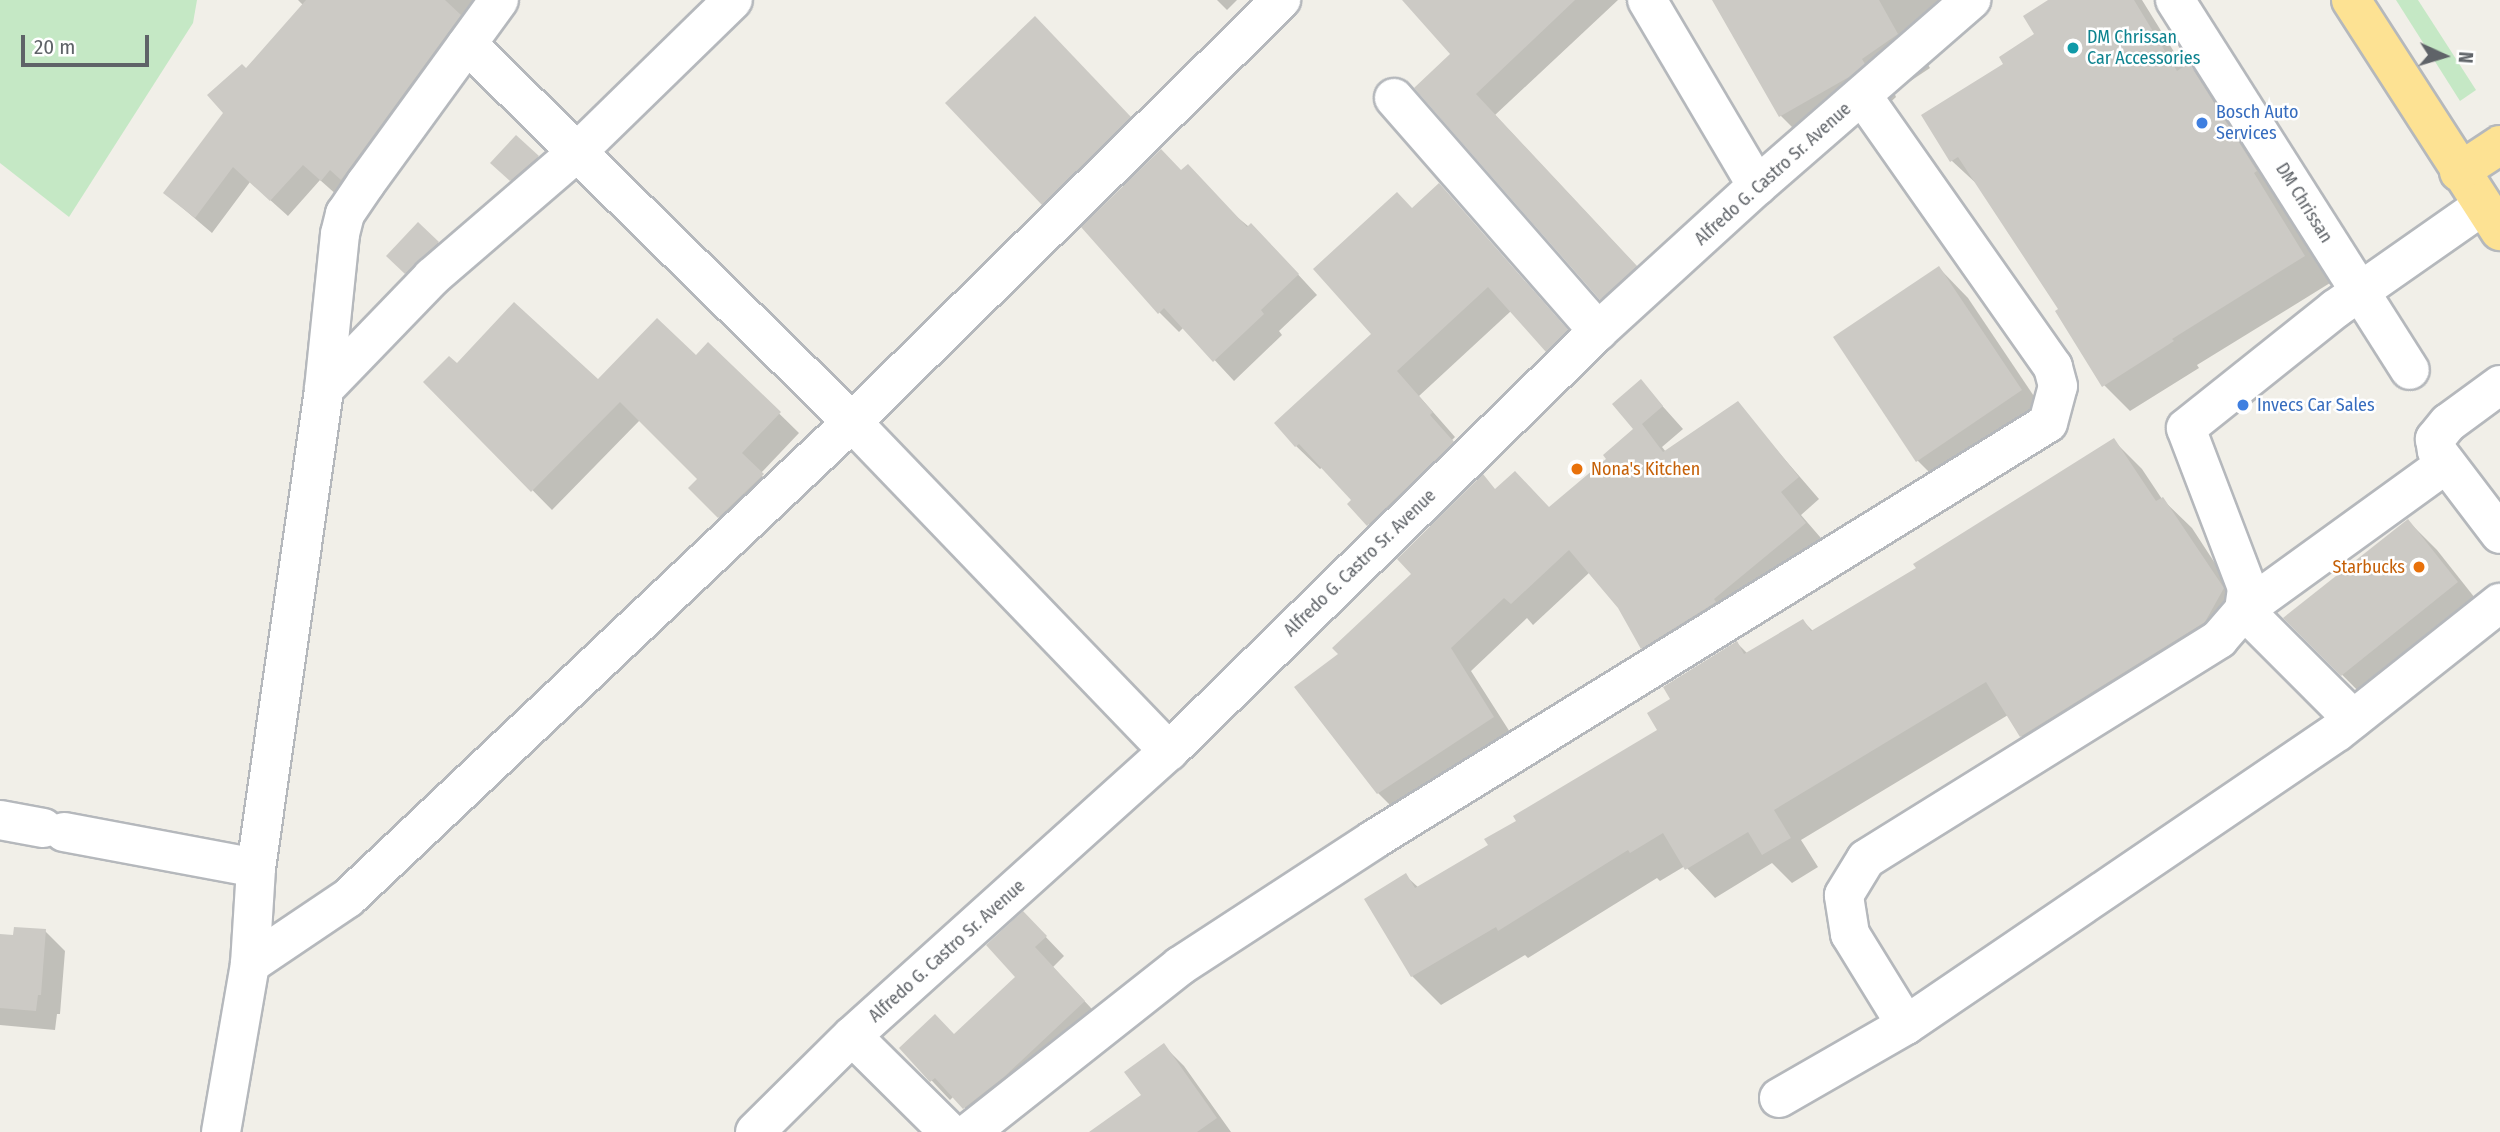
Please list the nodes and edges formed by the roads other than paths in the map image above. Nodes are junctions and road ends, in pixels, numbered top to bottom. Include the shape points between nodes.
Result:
1 (499, 0) edge
2 (733, 0) edge
3 (1281, 0) edge
4 (1647, 0) edge
5 (1971, 0) edge
6 (2175, 0) edge
7 (2351, 0) edge
8 (467, 44) junction
9 (1862, 96) junction
10 (1394, 98) dead end
11 (2500, 145) edge
12 (576, 153) junction
13 (2459, 172) junction
14 (1757, 186) junction
15 (2491, 218) edge
16 (2361, 292) junction
17 (1598, 331) junction
18 (2410, 370) dead end
19 (2500, 385) edge
20 (324, 389) junction
21 (852, 422) junction
22 (2446, 464) junction
23 (2500, 534) edge
24 (2500, 603) edge
25 (2244, 610) junction
26 (2353, 719) junction
27 (1169, 751) junction
28 (0, 820) edge
29 (256, 868) junction
30 (250, 964) junction
31 (1906, 1024) junction
32 (852, 1036) junction
33 (1779, 1098) dead end
34 (221, 1132) edge
35 (754, 1132) edge
36 (949, 1132) edge
37 (970, 1132) edge

1 - 8 street
2 - 12 street
3 - 21 street
4 - 14 street
5 - 9 street, Alfredo G. Castro Sr. Avenue
6 - 16 street, DM Chrissan
7 - 13 highway
8 - 12 street
8 - 20 street via 345,214 336,254
9 - 14 street, Alfredo G. Castro Sr. Avenue
9 - 37 street via 2053,367 2058,386 2048,423 1373,840 1180,965
10 - 17 street
11 - 13 highway
12 - 20 street via 432,277
12 - 21 street
13 - 15 highway
14 - 17 street, Alfredo G. Castro Sr. Avenue
15 - 16 street
16 - 18 street, DM Chrissan
16 - 25 street via 2186,428 2247,588
17 - 27 street, Alfredo G. Castro Sr. Avenue
19 - 22 street via 2437,434 2437,451
20 - 29 street
21 - 27 street
21 - 30 street via 348,898
22 - 23 street
22 - 25 street
24 - 26 street
25 - 26 street
25 - 31 street via 2219,639 1866,859 1844,895 1850,934
26 - 31 street
27 - 32 street, Alfredo G. Castro Sr. Avenue
28 - 29 street
29 - 30 street
30 - 34 street
31 - 33 street
32 - 35 street, Alfredo G. Castro Sr. Avenue
32 - 36 street

